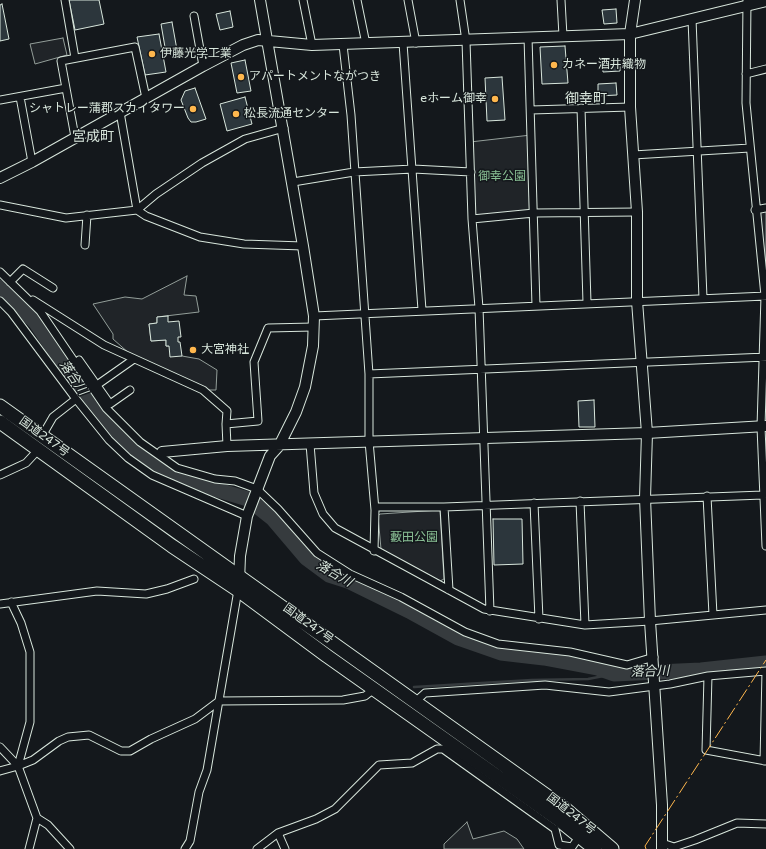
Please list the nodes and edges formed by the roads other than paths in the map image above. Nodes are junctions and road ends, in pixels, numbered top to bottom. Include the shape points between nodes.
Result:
1 (65, 0) edge
2 (260, 0) edge
3 (303, 0) edge
4 (357, 0) edge
5 (408, 0) edge
6 (460, 0) edge
7 (561, 0) edge
8 (635, 0) edge
9 (766, 1) edge
10 (747, 3) edge
11 (194, 16) dead end
12 (692, 19) junction
13 (630, 34) junction
14 (562, 36) junction
15 (528, 37) junction
16 (466, 41) junction
17 (268, 42) junction
18 (402, 43) junction
19 (416, 43) junction
20 (366, 44) junction
21 (343, 45) junction
22 (312, 46) junction
23 (75, 58) junction
24 (204, 66) junction
25 (766, 70) edge
26 (746, 74) junction
27 (66, 88) junction
28 (20, 97) junction
29 (146, 98) junction
30 (0, 100) edge
31 (630, 107) junction
32 (581, 108) junction
33 (531, 110) junction
34 (120, 112) junction
35 (284, 128) junction
36 (75, 138) junction
37 (750, 148) junction
38 (698, 150) junction
39 (633, 156) junction
40 (32, 162) junction
41 (413, 169) junction
42 (354, 172) junction
43 (471, 172) junction
44 (0, 178) edge
45 (293, 182) junction
46 (0, 205) edge
47 (766, 208) edge
48 (137, 210) junction
49 (755, 210) junction
50 (584, 212) junction
51 (637, 212) junction
52 (534, 213) junction
53 (87, 215) junction
54 (472, 219) junction
55 (85, 245) dead end
56 (303, 246) junction
57 (0, 272) edge
58 (10, 282) junction
59 (53, 288) dead end
60 (26, 296) junction
61 (765, 296) edge
62 (704, 298) junction
63 (0, 301) edge
64 (637, 301) junction
65 (587, 303) junction
66 (536, 306) junction
67 (479, 308) junction
68 (422, 310) junction
69 (365, 313) junction
70 (314, 316) junction
71 (313, 326) junction
72 (60, 340) junction
73 (764, 357) edge
74 (134, 359) junction
75 (642, 363) junction
76 (482, 370) junction
77 (368, 374) junction
78 (97, 385) junction
79 (130, 390) dead end
80 (76, 399) junction
81 (0, 406) edge
82 (0, 422) edge
83 (226, 424) junction
84 (764, 426) edge
85 (647, 433) junction
86 (42, 436) junction
87 (485, 437) junction
88 (370, 441) junction
89 (310, 444) junction
90 (227, 446) junction
91 (279, 446) junction
92 (38, 449) junction
93 (162, 452) dead end
94 (0, 475) edge
95 (256, 491) junction
96 (763, 495) junction
97 (707, 496) junction
98 (645, 498) junction
99 (580, 501) junction
100 (534, 503) junction
101 (487, 505) junction
102 (374, 507) junction
103 (444, 507) junction
104 (247, 516) junction
105 (766, 546) edge
106 (374, 550) junction
107 (239, 574) junction
108 (194, 579) dead end
109 (238, 590) junction
110 (449, 590) junction
111 (11, 602) junction
112 (0, 604) edge
113 (766, 610) edge
114 (490, 611) junction
115 (713, 615) junction
116 (539, 619) junction
117 (650, 621) junction
118 (585, 625) junction
119 (654, 657) junction
120 (766, 671) edge
121 (708, 676) junction
122 (655, 686) junction
123 (374, 689) junction
124 (219, 701) junction
125 (415, 702) junction
126 (0, 747) edge
127 (765, 761) edge
128 (18, 766) junction
129 (0, 771) edge
130 (37, 818) junction
131 (766, 824) edge
132 (278, 832) junction
133 (579, 836) junction
134 (662, 846) edge
135 (29, 849) edge
136 (70, 849) edge
137 (185, 849) edge
138 (257, 849) edge
139 (285, 849) edge
140 (595, 849) edge
141 (612, 849) edge

1 - 23 street
2 - 17 street
3 - 22 street
4 - 20 street
5 - 19 street
6 - 16 street
7 - 14 street
8 - 13 street
9 - 10 street
10 - 12 street
10 - 26 street
11 - 24 street
12 - 13 street
12 - 38 street
13 - 14 street
13 - 31 street
14 - 15 street
15 - 16 street
15 - 33 street
16 - 19 street
16 - 43 street
17 - 22 street
17 - 24 street via 258,40 243,45
17 - 35 street
18 - 19 street
18 - 20 street
18 - 41 street
20 - 21 street
21 - 22 street
21 - 42 street
23 - 27 street via 61,60
23 - 29 street via 136,47
24 - 29 street
25 - 26 street
26 - 37 street
27 - 28 street
27 - 36 street
28 - 30 street
28 - 40 street
29 - 34 street
31 - 32 street
31 - 39 street
32 - 33 street
32 - 50 street
33 - 52 street
34 - 36 street
34 - 48 street
35 - 45 street
35 - 48 street via 240,141 156,194
36 - 40 street
37 - 38 street
37 - 49 street
38 - 39 street
38 - 62 street
39 - 51 street
40 - 44 street
41 - 42 street
41 - 43 street
41 - 68 street
42 - 45 street
42 - 69 street
43 - 54 street
45 - 56 street
46 - 53 street via 66,218
47 - 49 street
48 - 53 street
48 - 56 street via 200,237 244,244
49 - 61 street
50 - 51 street
50 - 52 street
50 - 65 street
51 - 64 street
52 - 54 street
52 - 66 street
53 - 55 street
54 - 67 street
56 - 70 street
57 - 58 street
58 - 59 street via 22,269
58 - 60 street
60 - 72 street
60 - 74 street via 104,345
61 - 62 street
61 - 73 street
62 - 64 street
63 - 80 street via 43,353
64 - 65 street
64 - 75 street
65 - 66 street
66 - 67 street
67 - 68 street
67 - 76 street
68 - 69 street
69 - 70 street
69 - 77 street
70 - 71 street
71 - 83 street via 268,328 254,362 258,421
71 - 91 street via 313,353 305,387
72 - 78 street via 66,343
72 - 95 street via 106,408 150,450 177,468 215,479 235,481
73 - 75 street
73 - 84 street
74 - 78 street
74 - 83 street via 203,390 227,411
75 - 76 street
75 - 85 street
76 - 77 street
76 - 87 street
77 - 88 street
78 - 79 street via 110,404
80 - 86 street via 53,417
80 - 104 street via 109,440 139,467 186,491
81 - 86 highway, 国道247号
82 - 92 highway, 国道247号
83 - 90 street
84 - 85 street
84 - 96 street
85 - 87 street
85 - 98 street
86 - 107 highway, 国道247号
87 - 88 street
87 - 101 street
88 - 89 street
88 - 102 street
89 - 91 street
89 - 106 street via 314,493 323,514 336,528
90 - 91 street
90 - 93 street
91 - 95 street via 270,456
92 - 94 street via 26,463
92 - 109 highway, 国道247号 via 172,546
95 - 104 street
95 - 119 street via 278,509 317,553 350,574 401,597 465,632 498,644 570,652 627,664
96 - 97 street
96 - 105 street
97 - 98 street
97 - 115 street
98 - 99 street
98 - 117 street
99 - 100 street
99 - 118 street
100 - 101 street
100 - 116 street
101 - 103 street
101 - 114 street
102 - 103 street
102 - 106 street
103 - 110 street
104 - 107 street
106 - 110 street
107 - 109 street
107 - 125 highway, 国道247号
108 - 111 street via 146,594 97,591
109 - 123 highway, 国道247号
109 - 124 street
110 - 114 street
111 - 112 street
111 - 128 street via 30,652 30,722
113 - 115 street
114 - 116 street
115 - 117 street
116 - 118 street
117 - 118 street
117 - 119 street
119 - 122 street
120 - 121 street
120 - 127 street
121 - 122 street
121 - 127 street via 706,750
122 - 125 street via 609,692 545,685 425,693
122 - 134 street
123 - 124 street via 365,696 343,700
123 - 133 highway, 国道247号
124 - 128 street via 195,719 150,738 130,752 122,751 89,734 59,741 33,760
124 - 137 street via 207,770 199,792 190,840
125 - 141 highway, 国道247号 via 564,808
126 - 128 street
128 - 129 street
128 - 130 street
130 - 135 street
130 - 136 street via 48,825
131 - 134 street via 737,823 674,847
132 - 133 street via 316,819 334,809 379,765 412,764 437,749 443,749 555,829 559,845 572,846
132 - 138 street
132 - 139 street
133 - 140 highway, 国道247号

